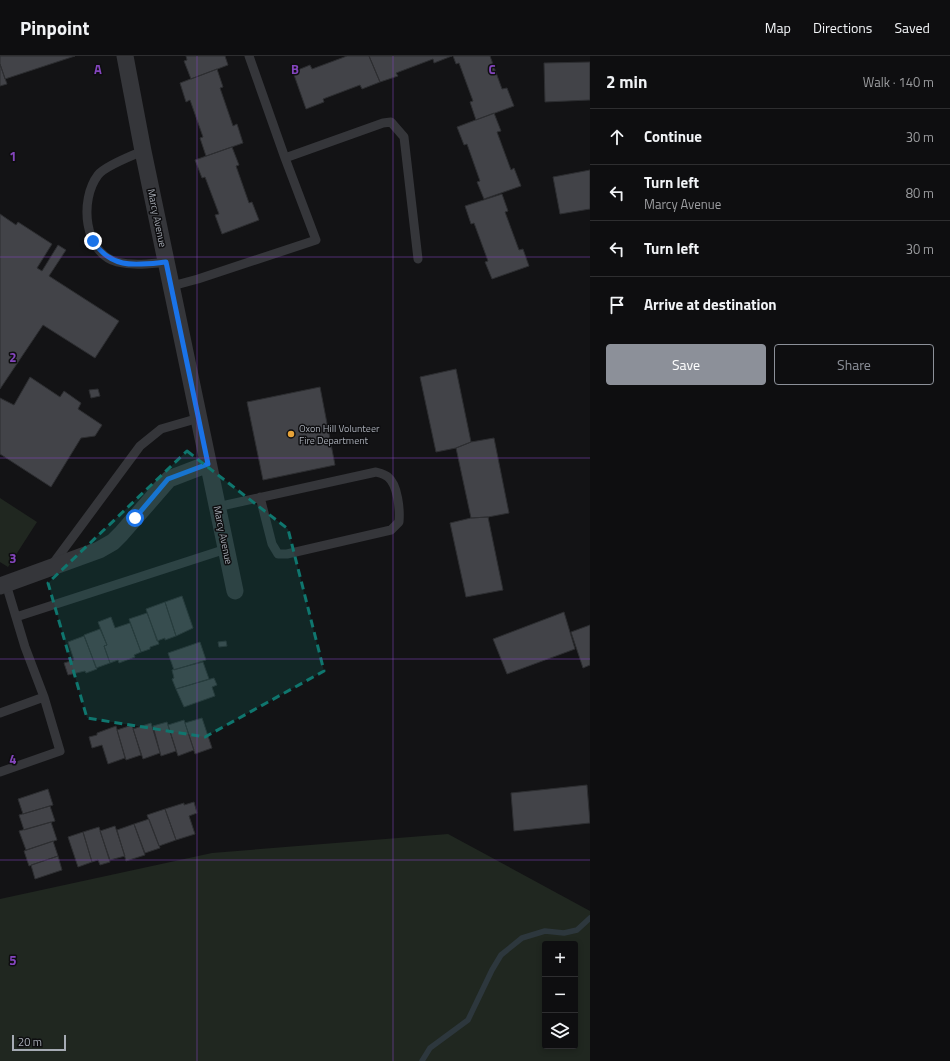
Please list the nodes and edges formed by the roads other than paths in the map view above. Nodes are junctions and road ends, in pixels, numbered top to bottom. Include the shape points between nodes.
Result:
1 (125, 56) edge
2 (249, 56) edge
3 (143, 151) junction
4 (285, 158) junction
5 (418, 258) dead end
6 (166, 262) junction
7 (172, 286) junction
8 (199, 418) junction
9 (208, 464) junction
10 (260, 497) junction
11 (217, 507) junction
12 (226, 549) junction
13 (50, 568) junction
14 (3, 585) edge
15 (235, 592) dead end
16 (16, 617) junction
17 (44, 697) junction
18 (0, 713) edge
19 (0, 772) edge

1 - 3 street, Marcy Avenue
2 - 4 lane
3 - 6 street, Marcy Avenue
3 - 6 lane via 116,163 98,175 89,194 87,223 93,241 108,258 133,264
4 - 5 lane via 391,122 404,137
4 - 7 lane via 316,240
6 - 7 street, Marcy Avenue
7 - 8 street, Marcy Avenue
8 - 9 street, Marcy Avenue
8 - 13 lane via 161,428 140,446
9 - 11 street, Marcy Avenue
9 - 13 street via 168,479 113,542 99,550
10 - 10 lane via 376,472 388,476 394,484 400,510 399,522 391,530 278,554 272,544
10 - 11 lane
11 - 12 street, Marcy Avenue
12 - 15 street, Marcy Avenue
12 - 16 lane
13 - 14 street
14 - 16 lane
16 - 17 lane via 24,647
17 - 18 lane
17 - 19 lane via 60,751

